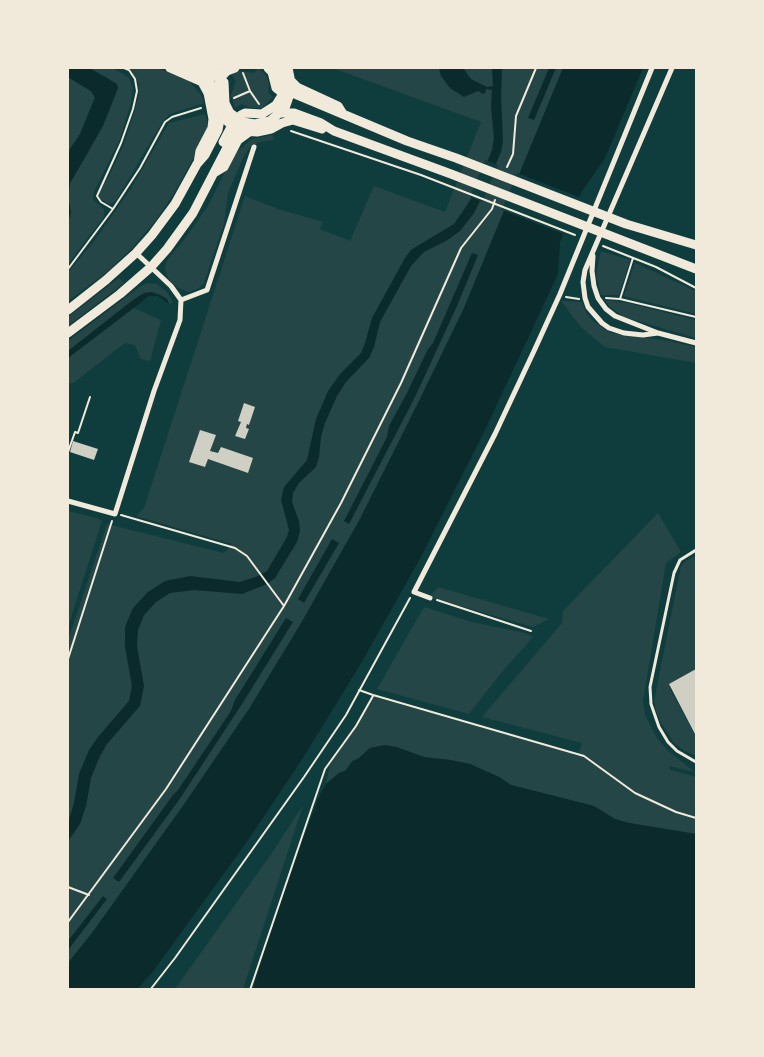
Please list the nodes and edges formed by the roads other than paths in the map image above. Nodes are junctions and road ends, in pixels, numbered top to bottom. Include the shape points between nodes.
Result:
1 (170, 68) edge
2 (183, 68) edge
3 (199, 68) edge
4 (268, 68) edge
5 (279, 68) edge
6 (288, 68) edge
7 (652, 68) edge
8 (672, 68) edge
9 (239, 69) edge
10 (216, 75) edge
11 (288, 90) junction
12 (212, 91) junction
13 (282, 113) junction
14 (221, 114) junction
15 (343, 114) junction
16 (236, 124) junction
17 (248, 128) junction
18 (334, 131) junction
19 (254, 147) dead end
20 (198, 164) junction
21 (214, 173) junction
22 (696, 245) edge
23 (136, 253) junction
24 (593, 253) junction
25 (151, 266) junction
26 (696, 269) edge
27 (181, 300) junction
28 (68, 310) edge
29 (68, 333) edge
30 (658, 333) junction
31 (696, 343) edge
32 (68, 501) edge
33 (696, 550) edge
34 (430, 598) road end
35 (696, 762) edge

1 - 12 main road via 202,82
2 - 10 main road
3 - 10 main road
4 - 11 main road via 276,88
5 - 11 main road
6 - 11 main road
7 - 34 street via 534,351 414,592
8 - 24 street
9 - 10 main road
10 - 12 main road
10 - 16 main road via 225,84 224,97
11 - 13 main road
11 - 15 main road via 334,116
11 - 15 main road via 296,87 338,106
11 - 16 main road via 267,112 245,113
12 - 14 main road
12 - 20 main road via 212,128 200,151
13 - 17 main road
13 - 18 main road via 294,113
14 - 16 main road
14 - 20 main road via 218,130
15 - 22 main road via 626,224
16 - 17 main road
16 - 21 main road
17 - 18 main road via 264,131 294,120
17 - 21 main road via 224,167
18 - 26 main road
19 - 27 street via 207,290
20 - 23 main road via 175,204
21 - 25 main road via 193,213
23 - 25 street
23 - 28 main road
24 - 30 street via 594,286 600,302 615,316
24 - 30 street via 583,282 585,298 592,313 616,330 634,334
25 - 27 street
25 - 29 main road
27 - 32 street via 180,320 115,514
30 - 31 street
33 - 35 lane via 680,560 674,574 650,687 658,728 678,751

